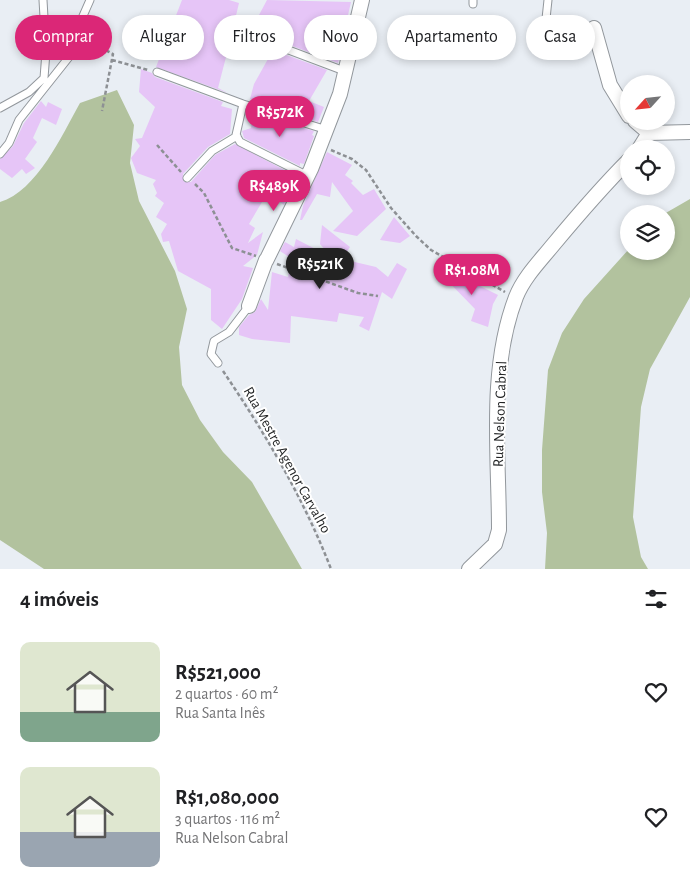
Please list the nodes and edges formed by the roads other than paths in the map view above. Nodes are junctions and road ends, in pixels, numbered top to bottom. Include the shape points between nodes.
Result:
1 (43, 0) edge
2 (90, 0) edge
3 (362, 0) edge
4 (548, 0) edge
5 (83, 15) edge
6 (546, 15) edge
7 (595, 32) edge
8 (294, 52) edge
9 (62, 60) edge
10 (67, 60) edge
11 (157, 72) road end
12 (347, 72) junction
13 (44, 78) junction
14 (243, 104) junction
15 (620, 104) edge
16 (0, 108) edge
17 (327, 130) junction
18 (645, 130) edge
19 (690, 132) edge
20 (649, 134) junction
21 (237, 136) junction
22 (645, 140) edge
23 (0, 154) edge
24 (620, 169) edge
25 (308, 176) junction
26 (187, 178) road end
27 (249, 306) joint
28 (218, 363) road end
29 (469, 569) edge

1 - 13 lane
2 - 5 lane
3 - 12 street
4 - 6 lane
7 - 15 street via 610,85
8 - 12 lane
9 - 13 lane
10 - 23 lane via 19,120
11 - 14 lane
12 - 17 street
13 - 16 lane via 29,92
14 - 17 lane
14 - 21 lane
17 - 25 street
18 - 20 street
19 - 20 street
20 - 22 street
21 - 25 lane via 249,148
21 - 26 lane via 212,151
24 - 29 street, Rua Nelson Cabral via 531,272 516,300 501,361 497,423 498,530 495,544
25 - 27 street via 266,261
27 - 28 lane via 229,332 214,341 211,354

